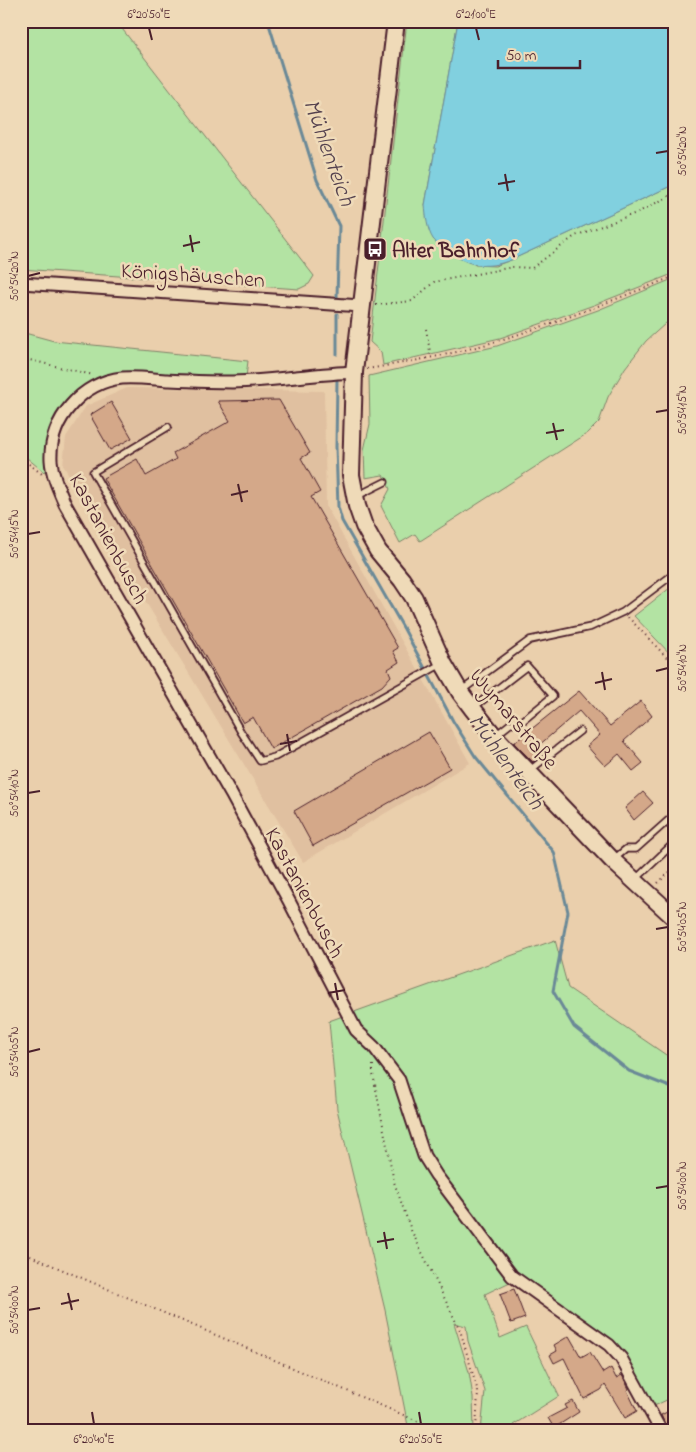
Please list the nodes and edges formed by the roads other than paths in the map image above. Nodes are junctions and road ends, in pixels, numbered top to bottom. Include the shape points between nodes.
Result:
1 (396, 21) edge
2 (21, 283) edge
3 (361, 306) junction
4 (354, 372) junction
5 (168, 427) dead end
6 (385, 482) dead end
7 (355, 497) junction
8 (675, 573) edge
9 (438, 666) junction
10 (460, 692) junction
11 (472, 708) junction
12 (580, 731) dead end
13 (495, 736) junction
14 (529, 772) junction
15 (675, 817) edge
16 (675, 842) edge
17 (612, 861) junction
18 (634, 881) junction
19 (675, 918) edge
20 (661, 1431) edge

1 - 3 main road, Wymarstraße
2 - 3 street, Königshäuschen
3 - 4 main road, Wymarstraße
4 - 7 main road, Wymarstraße via 351,475
4 - 20 street, Kastanienbusch via 238,382 121,378 102,384 77,399 58,424 52,451 55,481 64,504 253,835 356,1030 374,1046 399,1080 424,1156 436,1175 512,1276 610,1344
5 - 9 lane via 93,472 260,761 275,757
6 - 7 lane
7 - 9 main road, Wymarstraße via 364,526 378,550 414,598
8 - 10 lane via 623,612 591,627 530,640
9 - 10 main road, Wymarstraße
10 - 11 main road, Wymarstraße
11 - 13 main road, Wymarstraße
11 - 13 lane via 527,666 553,696 520,723 510,724
12 - 14 lane
13 - 14 main road, Wymarstraße
14 - 17 main road, Wymarstraße
15 - 17 lane via 636,849 626,850
16 - 18 lane
17 - 18 main road, Wymarstraße
18 - 19 main road, Wymarstraße

